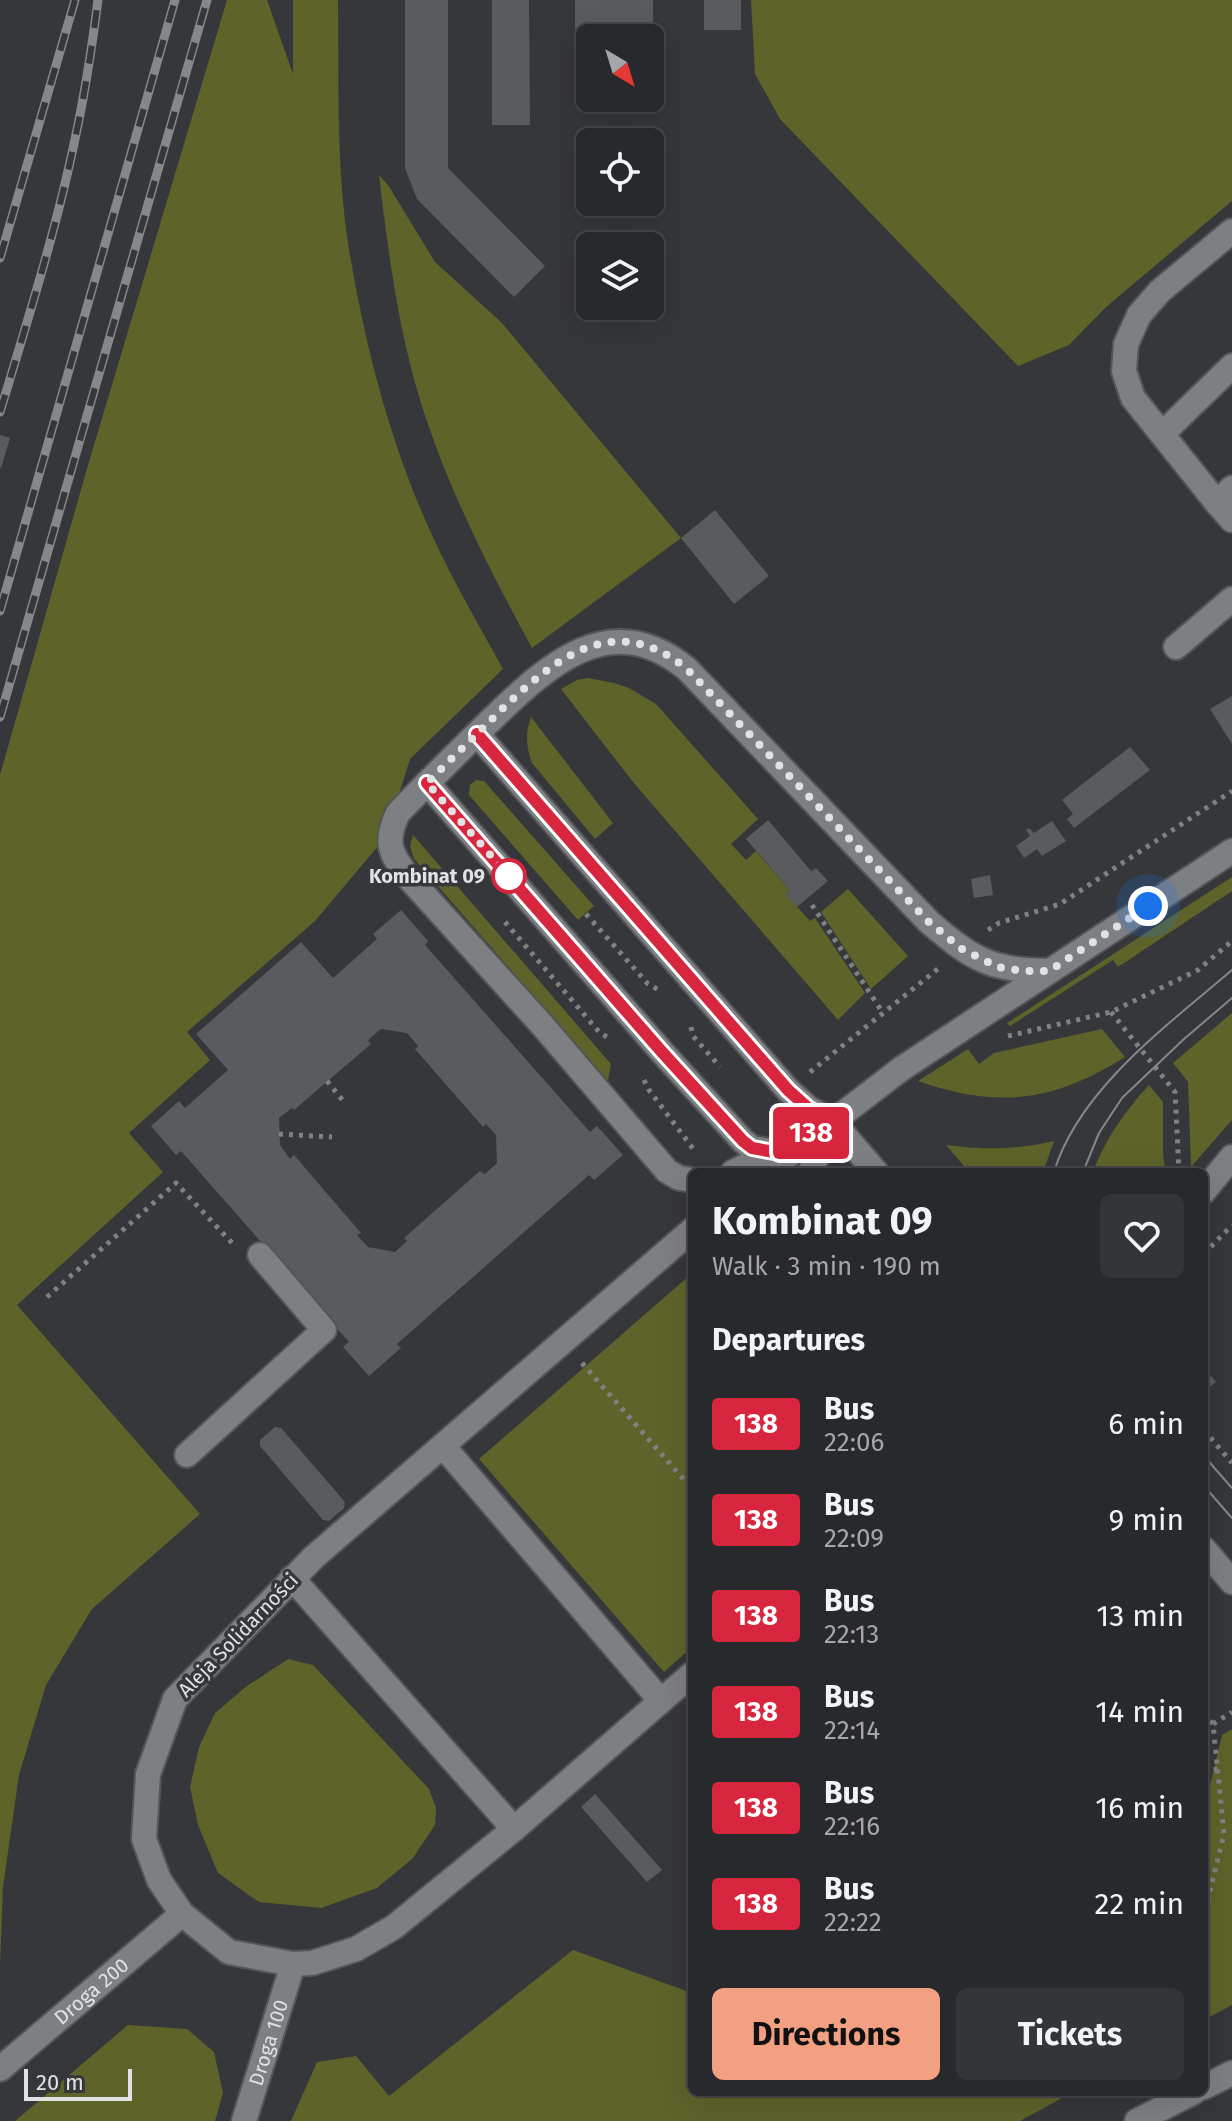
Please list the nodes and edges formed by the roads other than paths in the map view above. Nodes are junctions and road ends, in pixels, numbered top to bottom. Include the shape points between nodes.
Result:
1 (1232, 231) edge
2 (1232, 366) edge
3 (1162, 434) junction
4 (1227, 504) edge
5 (1232, 599) edge
6 (1176, 647) dead end
7 (477, 734) junction
8 (427, 783) junction
9 (1232, 851) edge
10 (1049, 971) junction
11 (833, 1122) junction
12 (1232, 1157) edge
13 (770, 1162) edge
14 (748, 1168) edge
15 (812, 1168) edge
16 (873, 1168) edge
17 (688, 1179) edge
18 (1208, 1186) edge
19 (688, 1237) edge
20 (250, 1253) road end
21 (443, 1446) junction
22 (187, 1455) dead end
23 (1208, 1554) edge
24 (292, 1578) junction
25 (1232, 1582) edge
26 (688, 1677) edge
27 (661, 1701) junction
28 (514, 1829) junction
29 (182, 1914) junction
30 (293, 1964) junction
31 (0, 2069) edge
32 (1232, 2073) edge
33 (1208, 2085) edge
34 (1186, 2096) edge
35 (244, 2121) edge
36 (1137, 2121) edge

1 - 3 street via 1160,291 1139,315 1126,344 1124,371 1133,398
2 - 3 street
3 - 4 street
5 - 6 street
7 - 8 street
7 - 10 street via 540,674 576,653 618,641 659,649 687,669 944,935 998,967
7 - 11 street via 788,1090
8 - 13 street via 735,1133
8 - 17 street via 398,813 390,840 393,856 667,1171
9 - 10 street
10 - 11 street via 901,1069
11 - 13 street
11 - 15 street
11 - 16 street
12 - 18 street
13 - 14 street
19 - 21 street, Aleja Solidarności
20 - 22 street via 324,1330
21 - 24 street, Aleja Solidarności
21 - 27 street
23 - 25 street
24 - 28 street
24 - 29 street, Aleja Solidarności via 175,1699 148,1774 144,1839 159,1880
26 - 27 street, Aleja Solidarności
27 - 28 street, Aleja Solidarności
28 - 30 street, Aleja Solidarności via 394,1927 356,1949
29 - 30 street, Aleja Solidarności via 229,1952
29 - 31 street, Droga 200
30 - 35 street, Droga 100
32 - 33 street
34 - 36 street

